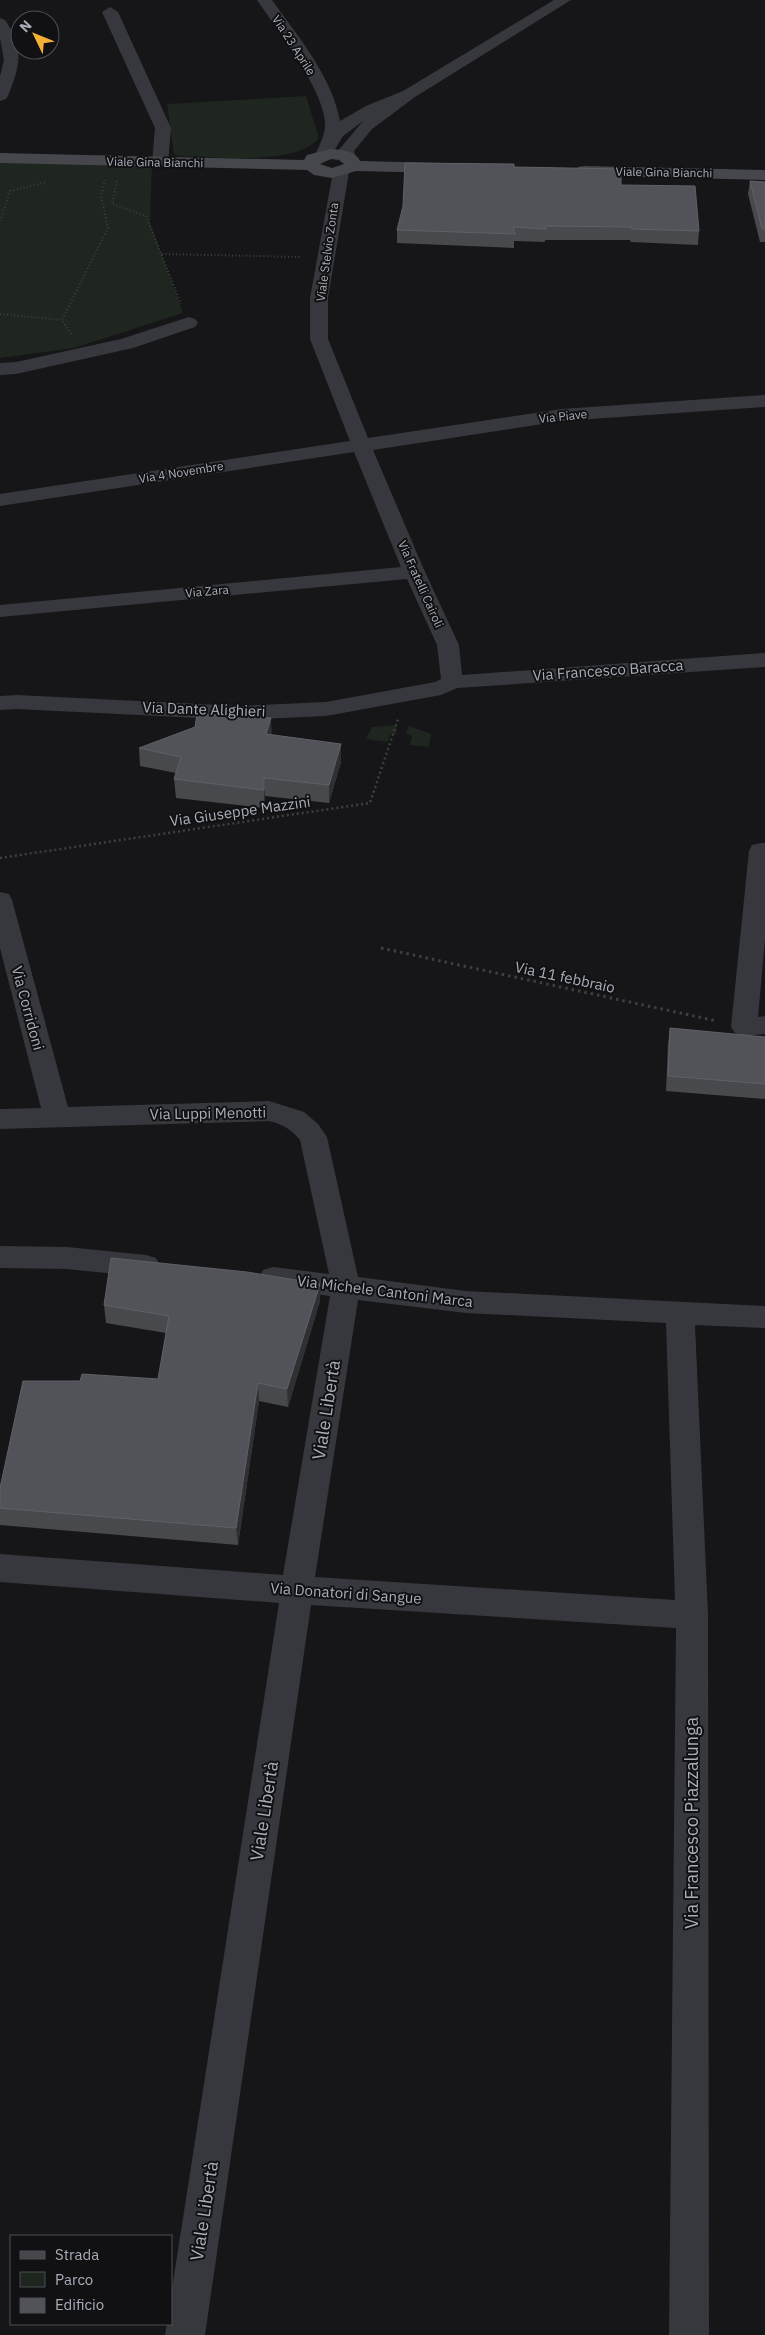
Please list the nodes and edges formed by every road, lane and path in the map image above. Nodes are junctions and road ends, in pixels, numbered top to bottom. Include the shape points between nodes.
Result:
1 (264, 0) edge
2 (564, 0) edge
3 (110, 12) dead end
4 (0, 23) edge
5 (323, 91) junction
6 (409, 94) junction
7 (0, 96) edge
8 (358, 118) junction
9 (355, 137) junction
10 (321, 153) junction
11 (0, 158) edge
12 (116, 162) junction
13 (160, 162) junction
14 (347, 165) junction
15 (460, 168) edge
16 (568, 170) edge
17 (765, 174) edge
18 (50, 182) dead end
19 (0, 221) edge
20 (162, 254) junction
21 (326, 258) junction
22 (0, 314) edge
23 (62, 320) junction
24 (189, 323) joint
25 (84, 353) junction
26 (0, 369) edge
27 (765, 401) edge
28 (362, 444) junction
29 (0, 500) edge
30 (414, 572) junction
31 (0, 611) edge
32 (765, 660) edge
33 (452, 682) junction
34 (406, 695) junction
35 (0, 702) edge
36 (765, 852) edge
37 (0, 858) edge
38 (0, 900) edge
39 (381, 948) dead end
40 (755, 1026) edge
41 (57, 1116) junction
42 (0, 1119) edge
43 (0, 1257) edge
44 (175, 1268) edge
45 (245, 1275) edge
46 (346, 1286) junction
47 (680, 1312) junction
48 (765, 1317) edge
49 (0, 1568) edge
50 (297, 1590) junction
51 (692, 1615) junction
52 (186, 2335) edge
53 (689, 2335) edge

1 - 5 street, Via 23 Aprile
2 - 6 street, Viale Stelvio Zonta
3 - 13 street via 163,128
4 - 7 street via 14,60
5 - 8 street
5 - 10 street via 333,125
6 - 8 street, Viale Stelvio Zonta
6 - 9 street, Viale Stelvio Zonta via 370,121
8 - 9 street via 353,132
8 - 10 street, Viale Stelvio Zonta via 338,131
9 - 14 street, Viale Stelvio Zonta via 346,152
10 - 13 street, Viale Gina Bianchi
10 - 14 street, Viale Gina Bianchi via 322,172
11 - 12 street, Viale Gina Bianchi
12 - 13 street, Viale Gina Bianchi
12 - 20 path via 112,204 146,216
12 - 23 path via 101,196 108,228
14 - 15 street
14 - 21 street, Viale Stelvio Zonta
16 - 17 street, Viale Gina Bianchi
18 - 19 path via 10,191
20 - 21 path
20 - 24 path
21 - 28 street, Viale Stelvio Zonta via 319,298 320,339
22 - 23 path
23 - 25 path
24 - 25 street via 126,344
25 - 26 street
27 - 28 street, Via Piave via 562,415
28 - 29 street, Via 4 Novembre
28 - 30 street, Via Fratelli Cairoli
30 - 31 street, Via Zara
30 - 33 street, Via Fratelli Cairoli via 448,645
32 - 33 street, Via Francesco Baracca
33 - 34 street via 441,688
34 - 35 street, Via Dante Alighieri via 326,709 240,713
34 - 37 path, Via Giuseppe Mazzini via 370,803
36 - 40 street via 761,851
38 - 41 street, Via Corridoni
39 - 40 path, Via 11 febbraio
41 - 42 street, Via Luppi Menotti
41 - 46 street, Via Luppi Menotti via 268,1111 293,1117 313,1137
43 - 44 street via 67,1258
45 - 46 street, Via Michele Cantoni Marca
46 - 47 street, Via Michele Cantoni Marca via 466,1302
46 - 50 street, Viale Libertà
47 - 48 street, Via Michele Cantoni Marca
47 - 51 street, Via Francesco Piazzalunga
49 - 50 street, Via Donatori di Sangue
50 - 51 street, Via Donatori di Sangue
50 - 52 street, Viale Libertà
51 - 53 street, Via Francesco Piazzalunga

